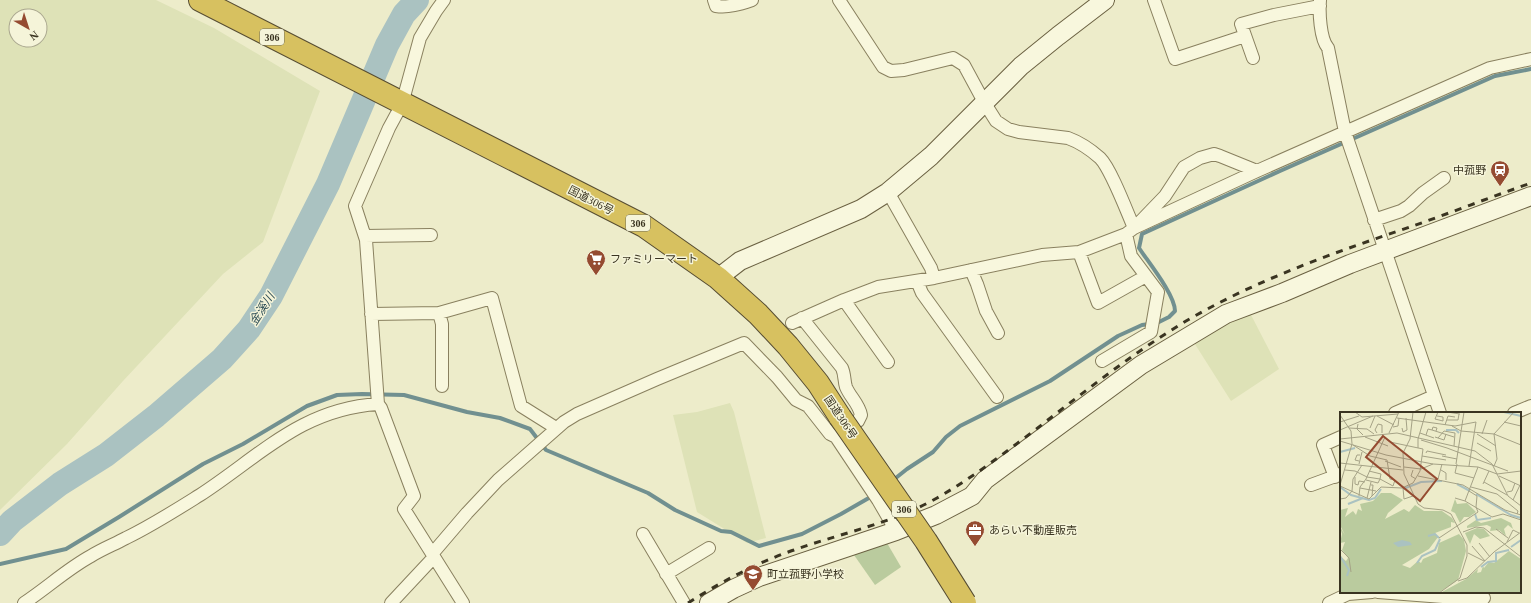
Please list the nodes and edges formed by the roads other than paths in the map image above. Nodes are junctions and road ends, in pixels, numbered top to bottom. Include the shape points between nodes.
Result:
1 (200, 0) edge
2 (444, 0) edge
3 (714, 0) edge
4 (752, 0) edge
5 (839, 0) edge
6 (1154, 0) edge
7 (1103, 1) edge
8 (1320, 3) edge
9 (1245, 36) junction
10 (1253, 58) dead end
11 (1531, 59) edge
12 (395, 99) junction
13 (984, 102) junction
14 (1345, 133) junction
15 (1257, 171) junction
16 (1444, 178) dead end
17 (888, 192) junction
18 (1531, 196) edge
19 (1374, 220) junction
20 (1130, 231) junction
21 (365, 236) junction
22 (431, 236) dead end
23 (1079, 252) junction
24 (1385, 252) junction
25 (971, 270) junction
26 (1146, 276) junction
27 (718, 278) junction
28 (934, 278) junction
29 (917, 280) junction
30 (844, 300) junction
31 (439, 313) junction
32 (371, 314) junction
33 (998, 333) dead end
34 (1102, 361) dead end
35 (888, 362) dead end
36 (442, 386) dead end
37 (1434, 396) junction
38 (997, 397) dead end
39 (377, 402) junction
40 (1531, 406) edge
41 (1397, 412) edge
42 (1440, 412) edge
43 (1516, 412) edge
44 (838, 427) junction
45 (556, 428) junction
46 (1340, 436) edge
47 (1338, 476) edge
48 (1311, 485) dead end
49 (896, 531) junction
50 (642, 534) dead end
51 (709, 548) dead end
52 (433, 555) junction
53 (666, 574) junction
54 (1360, 593) edge
55 (1391, 593) edge
56 (1484, 598) edge
57 (24, 603) edge
58 (391, 603) edge
59 (463, 603) edge
60 (684, 603) edge
61 (709, 603) edge
62 (966, 603) edge
63 (1330, 603) edge

1 - 12 highway, 国道306号 / 306
2 - 12 street via 420,38
3 - 4 street via 716,6 721,7
5 - 13 street via 883,67 891,71 904,70 953,58 964,65
6 - 9 street via 1175,58
7 - 13 street via 1021,66
8 - 9 street via 1241,24
8 - 14 street via 1325,44 1328,48
9 - 10 street
11 - 14 street via 1490,68
12 - 21 street via 388,128 355,206
12 - 27 highway, 国道306号 / 306 via 644,226
13 - 17 street via 931,156
13 - 20 street via 996,121 1008,130 1068,138 1101,159 1114,184
14 - 15 street
14 - 19 street
15 - 20 street
15 - 20 street via 1214,154 1200,158 1184,167 1165,196
16 - 19 street via 1401,211
17 - 27 street via 855,212 740,261
17 - 28 street via 931,268
18 - 24 street
19 - 24 street
20 - 23 street
20 - 26 street via 1131,256
21 - 22 street
21 - 32 street
23 - 25 street via 1042,255
23 - 26 street via 1098,303
24 - 37 street
24 - 49 street via 1220,318 1142,365 985,480 972,496 936,515
25 - 28 street
25 - 33 street via 986,311
26 - 34 street via 1158,292 1151,332
27 - 44 highway, 国道306号 / 306 via 758,314 818,383
28 - 29 street
29 - 30 street via 878,288
29 - 38 street via 922,293
30 - 35 street
30 - 44 street via 797,320 842,368 846,387 860,408 861,415 858,421
31 - 32 street
31 - 36 street via 442,324
31 - 45 street via 492,298 521,406
32 - 39 street
37 - 41 street
37 - 42 street
39 - 52 street via 414,496 404,509
39 - 57 street via 316,418 282,436 201,494 66,571
40 - 43 street
44 - 45 street via 830,434 808,406 796,400 744,343 577,414
44 - 49 street
44 - 62 highway, 国道306号 / 306, bridge via 926,541
45 - 52 street via 488,491
46 - 47 street via 1323,444
47 - 48 street
49 - 61 street via 759,577
50 - 53 street
51 - 53 street
52 - 58 street
52 - 59 street
53 - 60 street
54 - 63 street via 1348,594
55 - 56 street

